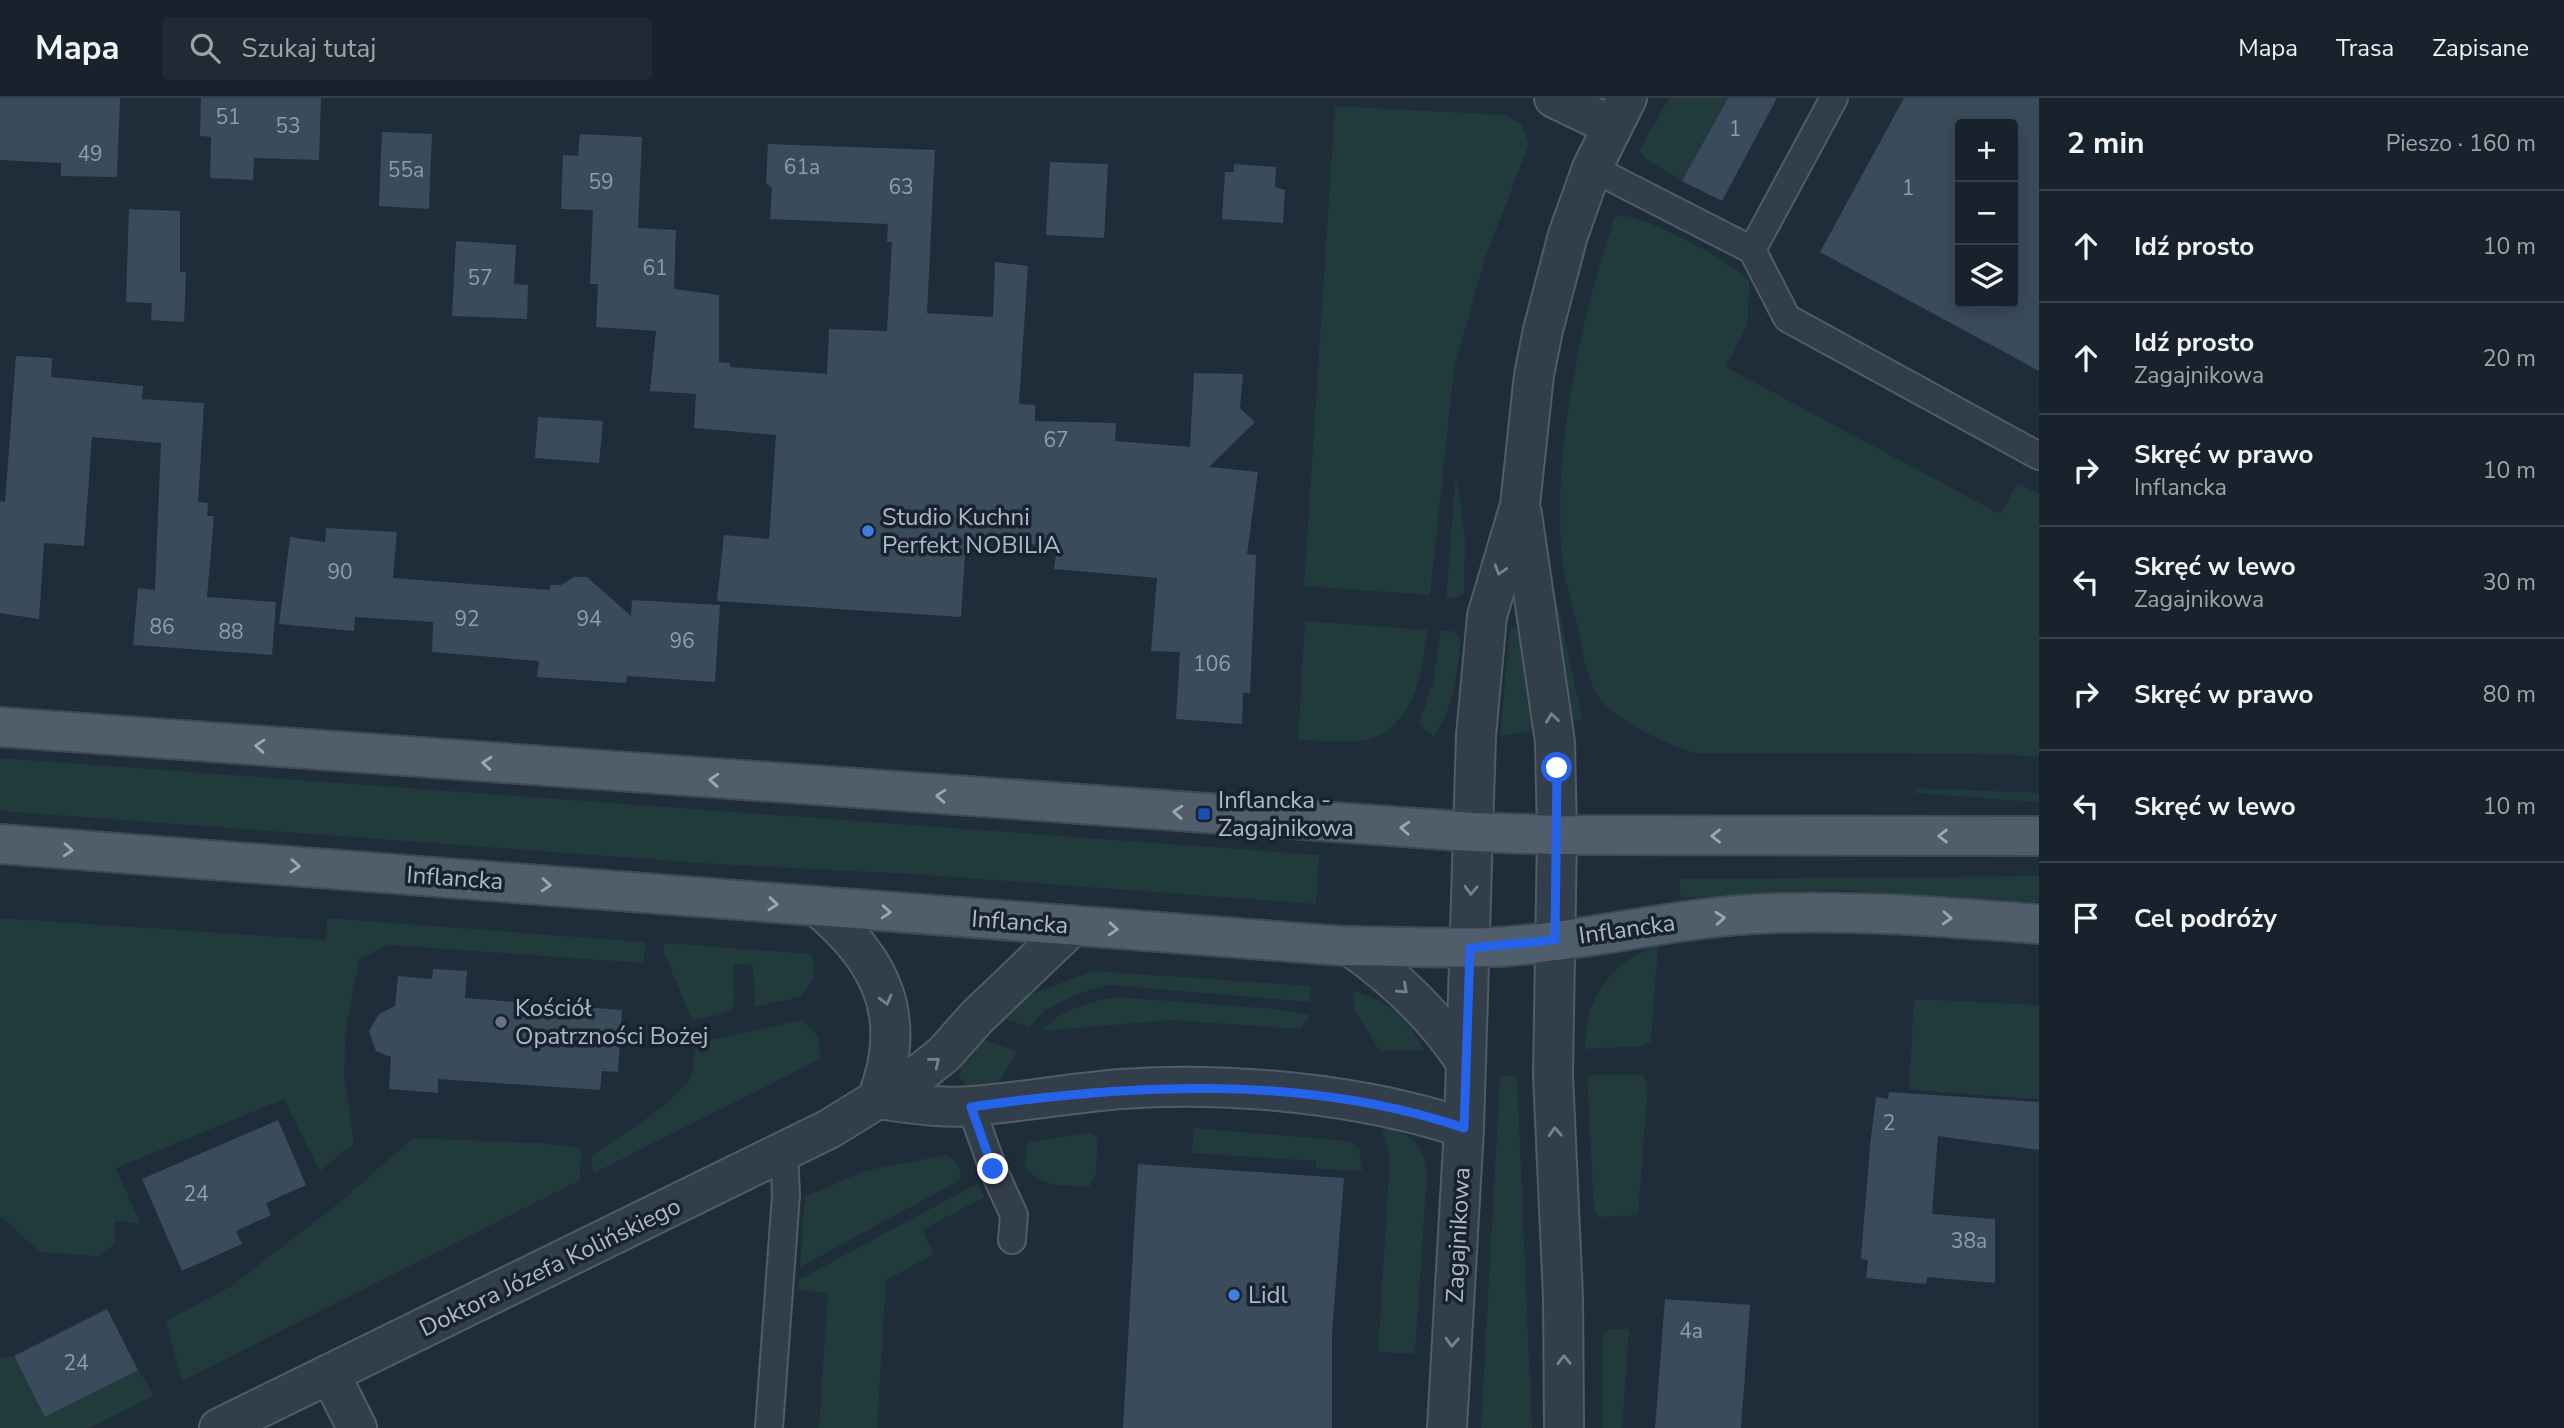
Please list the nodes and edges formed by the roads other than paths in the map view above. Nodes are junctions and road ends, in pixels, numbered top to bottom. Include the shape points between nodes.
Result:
1 (1554, 98) edge
2 (1835, 98) edge
3 (1619, 112) edge
4 (1592, 168) junction
5 (1752, 250) junction
6 (2039, 456) edge
7 (1520, 505) junction
8 (0, 727) edge
9 (1473, 832) junction
10 (1557, 835) junction
11 (2039, 836) edge
12 (0, 844) edge
13 (818, 907) junction
14 (2039, 924) edge
15 (1072, 926) junction
16 (1555, 940) junction
17 (1350, 946) junction
18 (1470, 948) junction
19 (1466, 1063) junction
20 (877, 1099) junction
21 (971, 1107) junction
22 (1464, 1128) junction
23 (784, 1153) junction
24 (1012, 1240) dead end
25 (330, 1374) junction
26 (219, 1428) edge
27 (357, 1428) edge
28 (769, 1428) edge
29 (1447, 1428) edge
30 (1564, 1428) edge

1 - 3 street
2 - 5 lane
3 - 4 street
4 - 5 lane
4 - 7 street via 1568,235 1543,330
5 - 6 lane via 1787,318
7 -> 9 street, Zagajnikowa via 1487,615
10 -> 7 street via 1555,741
9 -> 8 main road
9 - 10 main road
9 -> 18 street, Zagajnikowa
11 -> 10 main road
10 - 16 street
12 -> 13 main road, Inflancka
13 -> 15 main road, Inflancka
13 -> 20 street via 862,951 885,994 891,1046 887,1075
16 -> 14 main road, Inflancka via 1657,923 1754,914 1855,912
15 -> 17 main road, Inflancka
20 -> 15 street, Doktora Józefa Kolińskiego via 944,1054 986,1007
16 - 18 main road, Inflancka
30 -> 16 street via 1553,1075
17 - 18 main road, Inflancka
17 -> 19 street via 1413,998
18 - 19 street, Zagajnikowa
19 - 22 street, Zagajnikowa
20 - 21 street
20 - 23 street, Doktora Józefa Kolińskiego
21 - 22 street via 1120,1089 1199,1088 1382,1105
21 - 24 lane via 1014,1215
22 -> 29 street, Zagajnikowa
23 - 25 street, Doktora Józefa Kolińskiego
23 - 28 lane via 786,1195
25 - 26 street, Doktora Józefa Kolińskiego
25 - 27 street

